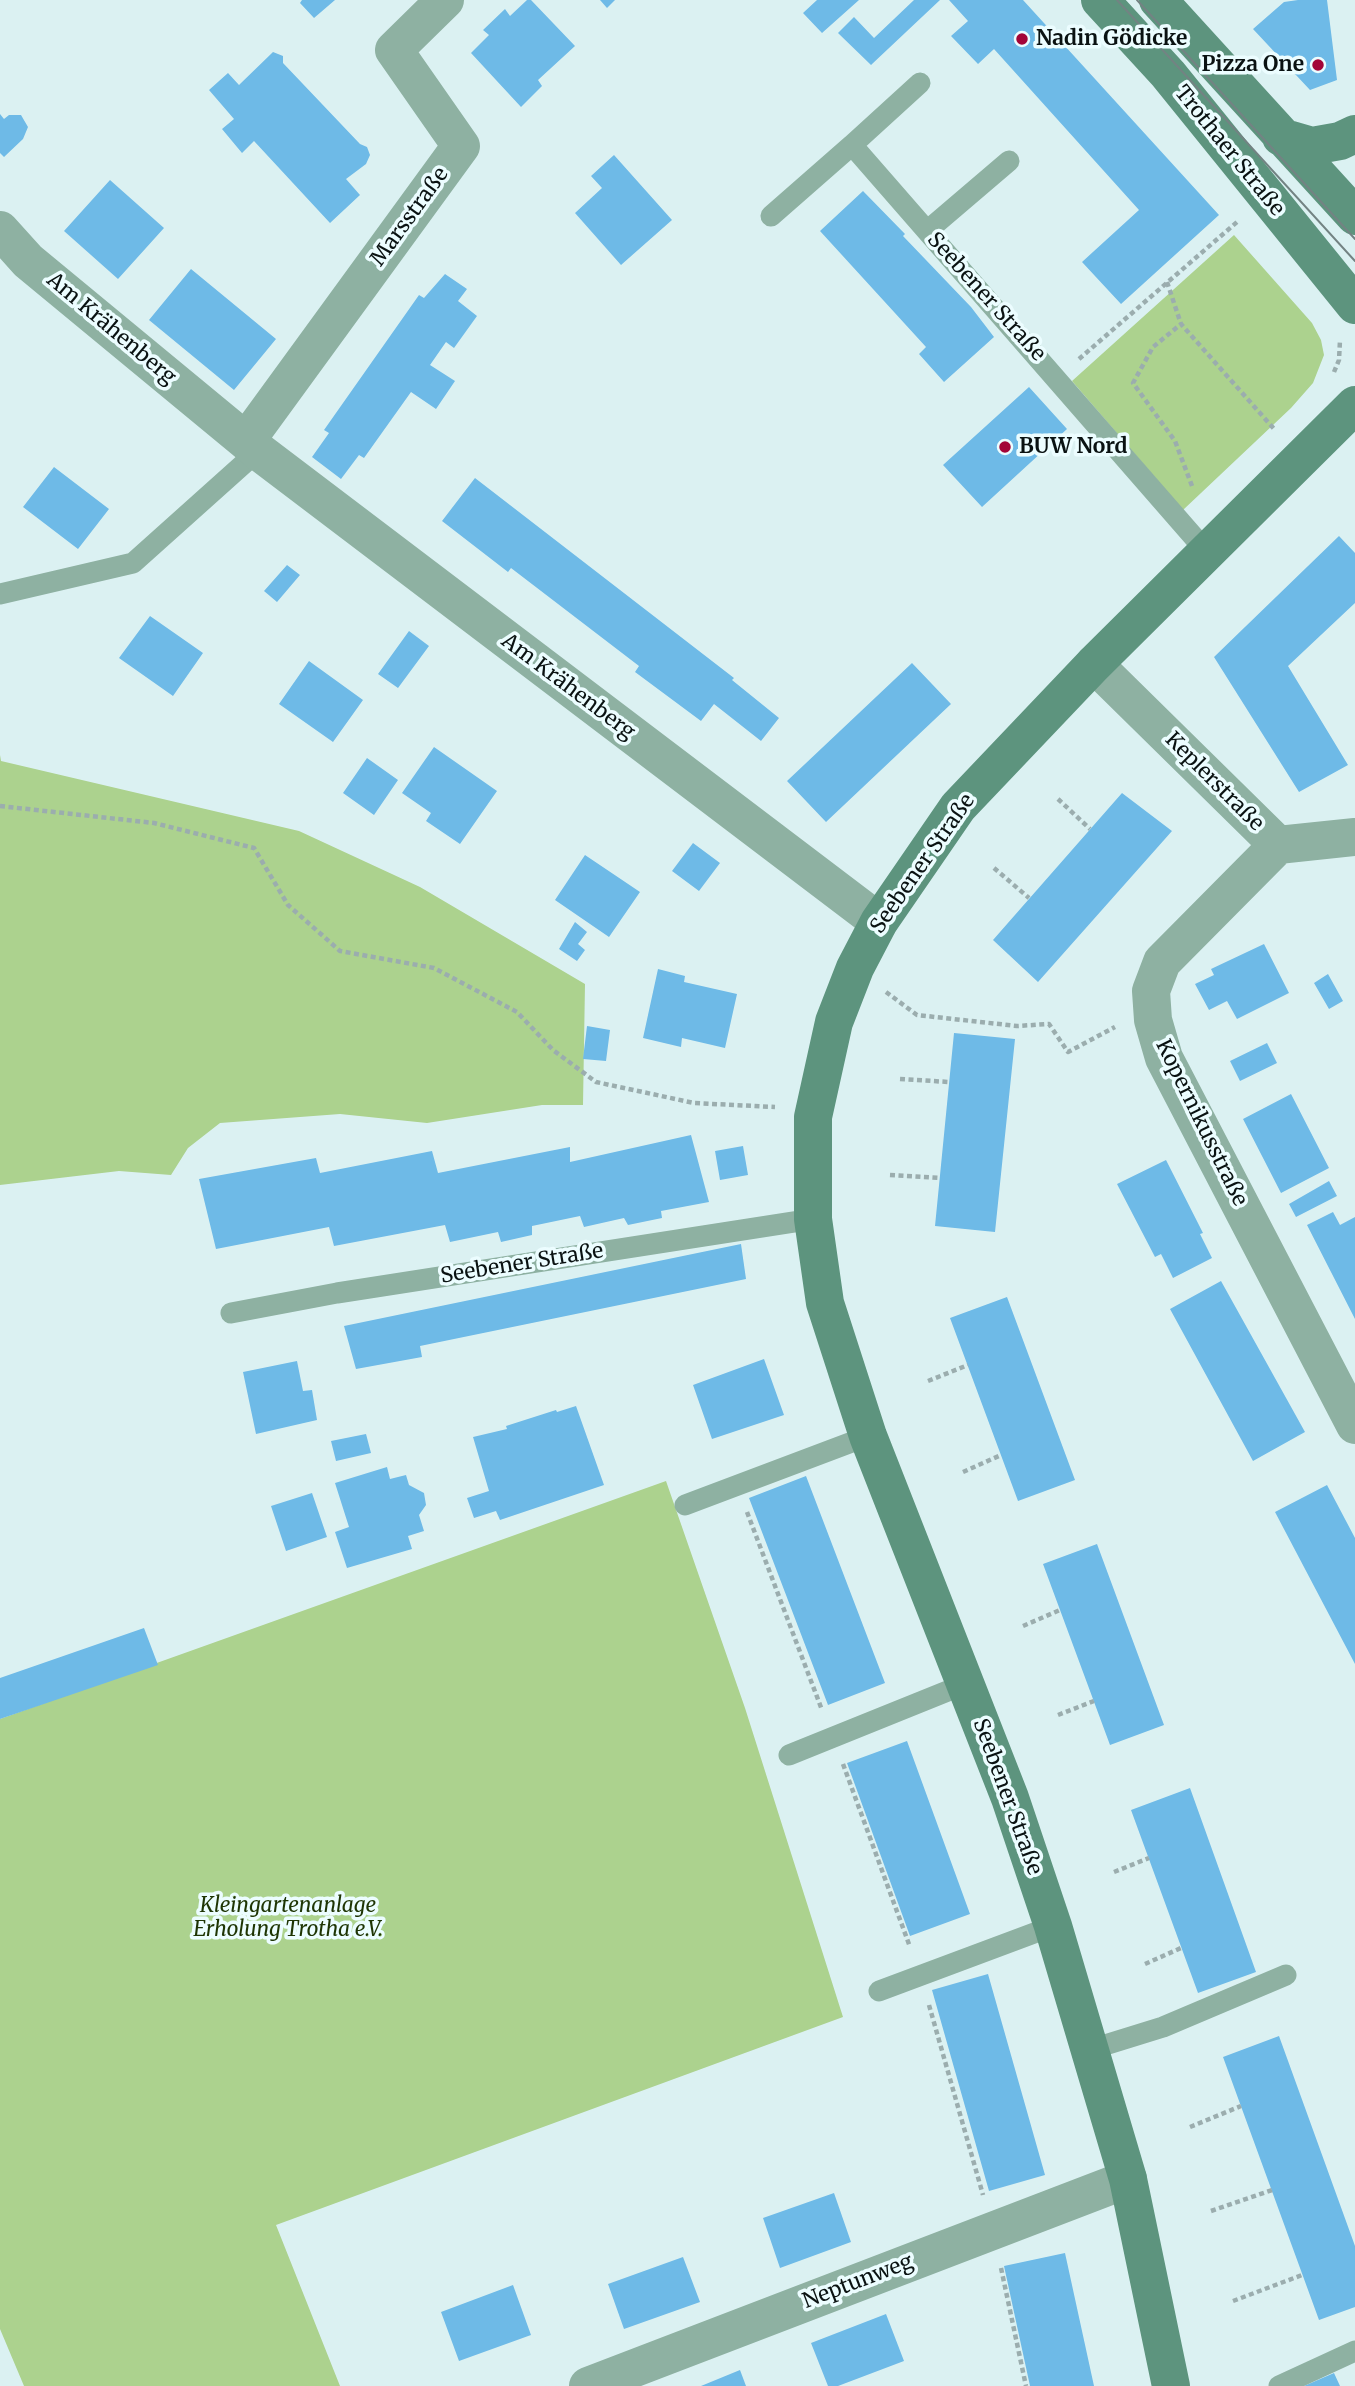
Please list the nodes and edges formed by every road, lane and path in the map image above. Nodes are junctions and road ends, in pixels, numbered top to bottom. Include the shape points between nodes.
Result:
1 (445, 0) edge
2 (1100, 0) edge
3 (1158, 0) edge
4 (920, 83) dead end
5 (1355, 134) edge
6 (1282, 137) junction
7 (852, 145) junction
8 (1009, 161) dead end
9 (771, 216) dead end
10 (1355, 216) edge
11 (1237, 222) dead end
12 (0, 230) edge
13 (927, 231) junction
14 (1167, 282) junction
15 (1347, 319) edge
16 (1181, 324) junction
17 (1057, 378) junction
18 (1343, 392) edge
19 (1277, 432) dead end
20 (252, 446) junction
21 (1195, 496) dead end
22 (1206, 551) junction
23 (0, 594) edge
24 (1094, 664) junction
25 (1058, 799) dead end
26 (0, 806) edge
27 (1090, 829) dead end
28 (1355, 837) edge
29 (1278, 845) junction
30 (994, 868) dead end
31 (1030, 898) dead end
32 (879, 922) junction
33 (872, 975) junction
34 (886, 991) junction
35 (882, 1002) dead end
36 (1153, 1020) junction
37 (900, 1079) dead end
38 (949, 1082) dead end
39 (780, 1108) dead end
40 (890, 1175) dead end
41 (940, 1178) dead end
42 (813, 1219) junction
43 (231, 1313) dead end
44 (968, 1365) dead end
45 (928, 1381) dead end
46 (1355, 1425) edge
47 (868, 1436) junction
48 (1001, 1455) dead end
49 (963, 1472) dead end
50 (737, 1485) junction
51 (685, 1505) dead end
52 (1060, 1611) dead end
53 (1023, 1626) dead end
54 (965, 1684) junction
55 (1094, 1701) dead end
56 (823, 1712) dead end
57 (1058, 1715) dead end
58 (789, 1755) dead end
59 (842, 1762) dead end
60 (1149, 1858) dead end
61 (1114, 1872) dead end
62 (1053, 1926) junction
63 (1181, 1948) dead end
64 (1145, 1964) dead end
65 (1286, 1975) dead end
66 (920, 1976) junction
67 (879, 1991) dead end
68 (1091, 2049) junction
69 (1241, 2106) dead end
70 (1191, 2127) dead end
71 (1128, 2179) junction
72 (1272, 2190) dead end
73 (1211, 2211) dead end
74 (993, 2230) junction
75 (1302, 2275) dead end
76 (1233, 2301) dead end
77 (1355, 2351) edge
78 (588, 2386) edge
79 (1026, 2386) edge
80 (1171, 2386) edge
81 (1279, 2386) edge

1 - 20 street, Marsstraße via 394,50 461,146
2 - 15 street, Trothaer Straße via 1168,74
3 - 6 street, Trothaer Straße
4 - 7 lane
5 - 6 street via 1312,146
6 - 10 street, Trothaer Straße
7 - 9 lane
7 - 13 lane, Seebener Straße
8 - 13 lane
11 - 14 path
12 - 20 street, Am Krähenberg via 28,261
13 - 17 lane, Seebener Straße
14 - 16 path
14 - 17 path
15 - 18 path via 1341,347
16 - 19 path
16 - 21 path via 1153,348 1133,383 1175,441
17 - 22 lane, Seebener Straße
18 - 22 street, Seebener Straße
20 - 23 lane via 133,564
20 - 32 street, Am Krähenberg
22 - 24 street, Seebener Straße
24 - 29 street, Keplerstraße
24 - 32 street, Seebener Straße via 958,807
25 - 27 path
26 - 39 path via 154,823 254,848 288,905 340,951 434,968 517,1012 553,1050 596,1082 694,1102
28 - 29 street, Keplerstraße
29 - 36 street, Kopernikusstraße via 1162,962 1151,991
30 - 31 path
32 - 33 street, Seebener Straße
33 - 34 path
33 - 34 path
33 - 42 street, Seebener Straße via 834,1022 813,1117
34 - 35 path
34 - 36 path via 916,1015 1017,1026 1049,1024 1068,1052 1127,1021
36 - 46 street, Kopernikusstraße via 1164,1058
37 - 38 path
40 - 41 path
42 - 43 lane, Seebener Straße
42 - 47 street, Seebener Straße via 825,1303
44 - 45 path
47 - 50 lane
47 - 54 street, Seebener Straße
48 - 49 path
50 - 51 lane
50 - 56 path
52 - 53 path
54 - 58 lane
54 - 62 street, Seebener Straße
55 - 57 path
59 - 66 path
60 - 61 path
62 - 66 lane
62 - 68 street, Seebener Straße
63 - 64 path
65 - 68 lane via 1163,2027
66 - 67 lane
66 - 74 path
68 - 71 street, Seebener Straße
69 - 70 path
71 - 74 street, Neptunweg
71 - 80 street, Seebener Straße
72 - 73 path
74 - 78 street, Neptunweg
74 - 79 path
75 - 76 path
77 - 81 lane

